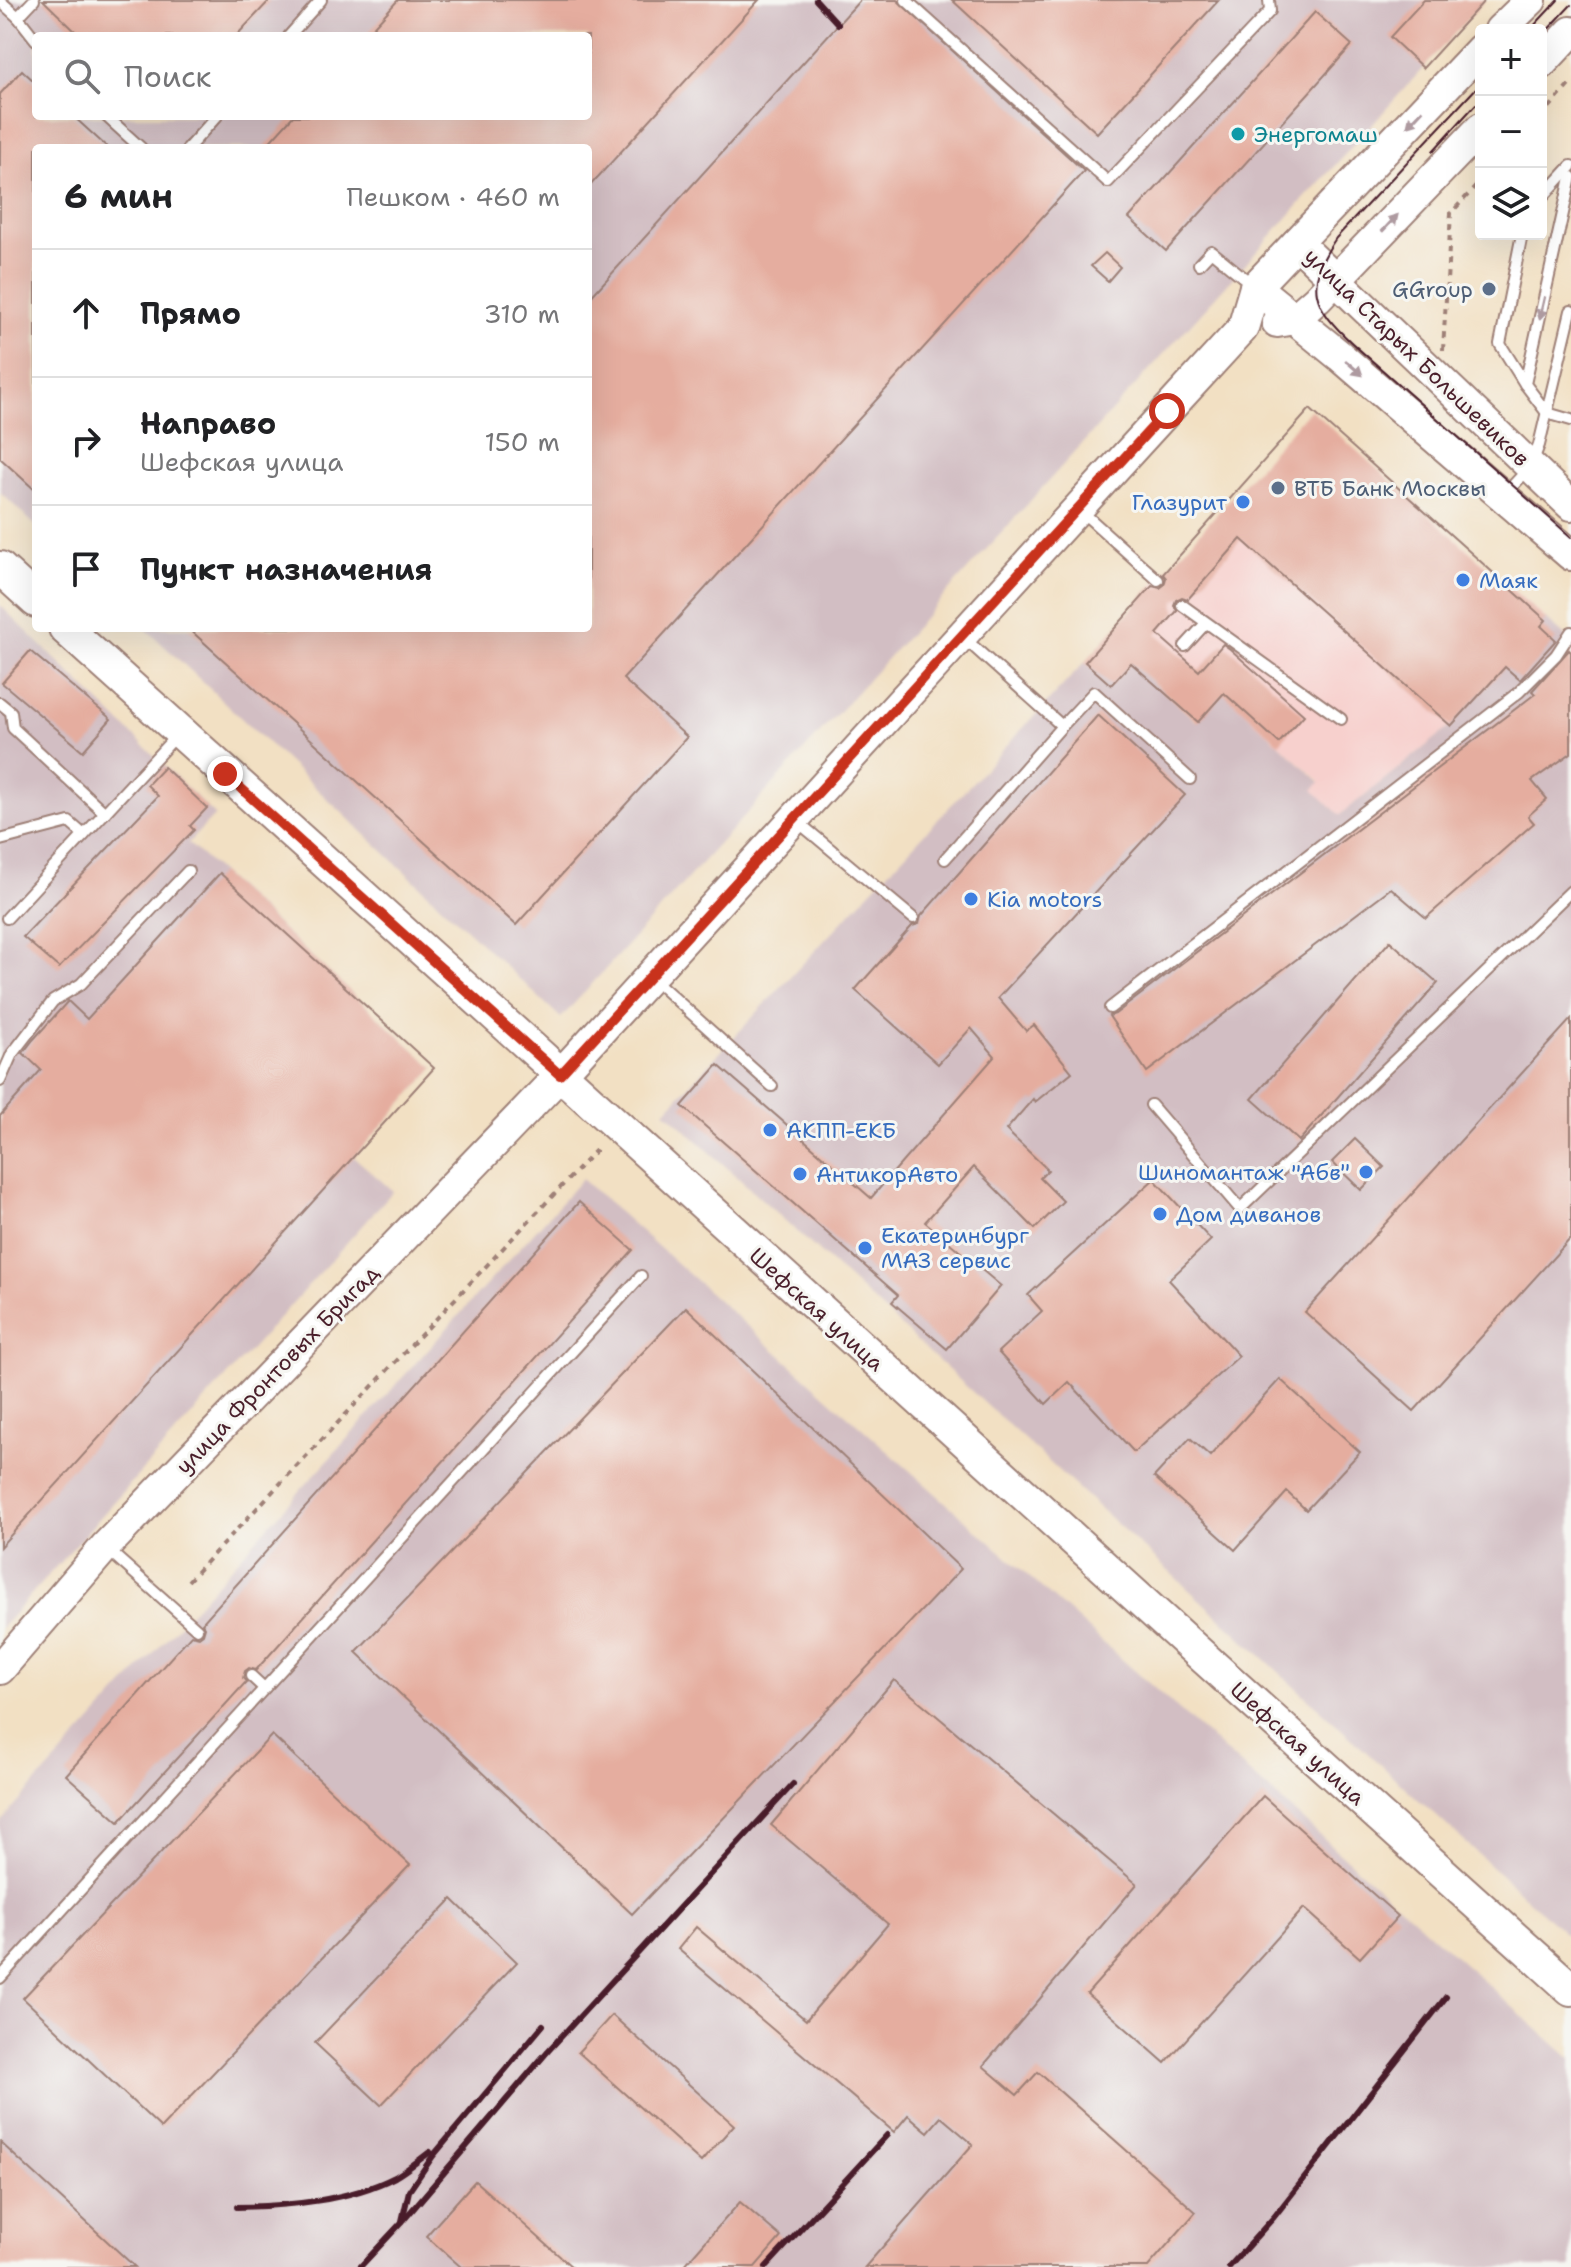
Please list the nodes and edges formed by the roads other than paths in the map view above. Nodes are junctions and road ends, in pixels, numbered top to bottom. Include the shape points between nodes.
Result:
1 (34, 0) edge
2 (321, 0) edge
3 (906, 0) edge
4 (1269, 0) edge
5 (1531, 0) edge
6 (0, 1) edge
7 (18, 17) junction
8 (1506, 24) edge
9 (293, 32) edge
10 (1571, 32) edge
11 (32, 35) edge
12 (1475, 55) edge
13 (1547, 58) edge
14 (110, 120) edge
15 (213, 120) edge
16 (1475, 134) edge
17 (137, 144) edge
18 (192, 144) edge
19 (1571, 166) edge
20 (1571, 177) edge
21 (1547, 192) edge
22 (1559, 231) junction
23 (1571, 233) edge
24 (1521, 240) edge
25 (1297, 243) junction
26 (1199, 264) dead end
27 (1337, 280) junction
28 (1255, 287) junction
29 (1571, 314) edge
30 (1294, 319) junction
31 (1243, 328) junction
32 (1525, 384) junction
33 (1547, 413) junction
34 (1571, 420) edge
35 (1531, 466) junction
36 (1504, 495) junction
37 (1571, 505) edge
38 (1078, 508) junction
39 (1571, 555) edge
40 (0, 568) edge
41 (1158, 580) dead end
42 (32, 597) edge
43 (1182, 605) dead end
44 (1206, 623) junction
45 (69, 632) edge
46 (1571, 632) edge
47 (961, 636) junction
48 (1185, 646) dead end
49 (0, 703) edge
50 (1341, 719) dead end
51 (1062, 726) junction
52 (179, 733) junction
53 (1190, 779) dead end
54 (105, 813) junction
55 (794, 819) junction
56 (84, 835) junction
57 (0, 840) edge
58 (945, 859) dead end
59 (188, 871) dead end
60 (1571, 891) edge
61 (7, 918) dead end
62 (913, 918) dead end
63 (650, 976) junction
64 (1110, 1008) dead end
65 (560, 1075) junction
66 (0, 1081) edge
67 (772, 1086) dead end
68 (1151, 1105) dead end
69 (641, 1276) dead end
70 (105, 1547) junction
71 (197, 1629) dead end
72 (0, 1669) edge
73 (251, 1676) dead end
74 (264, 1688) junction
75 (0, 1978) edge
76 (1571, 1989) edge

1 - 7 lane
2 - 9 lane
3 - 4 lane via 1108,182 1270,11
5 - 8 main road
6 - 7 lane
7 - 11 lane
10 - 13 main road
12 -> 25 main road
14 - 17 lane
15 - 18 lane
27 -> 16 main road
19 - 21 lane
20 - 22 lane
22 - 23 lane
22 -> 32 lane
24 - 32 lane via 1500,344
25 - 27 main road, улица Старых Большевиков
25 - 28 main road
26 - 28 lane via 1211,251
27 - 30 main road
27 - 35 main road, улица Старых Большевиков
28 - 30 main road, улица Старых Большевиков
28 - 31 main road
29 - 33 lane
30 - 31 main road
30 -> 36 main road, улица Старых Большевиков
31 - 38 main road
32 - 33 lane
33 - 34 lane
33 - 35 lane
35 - 36 lane
35 - 37 main road, улица Старых Большевиков
36 - 39 main road, улица Старых Большевиков
38 - 41 lane
38 - 47 main road
40 - 42 main road
43 - 44 lane
44 - 48 lane
44 - 50 lane
45 - 52 main road, Шефская улица
46 - 64 lane via 1519,692
47 - 51 lane
47 - 55 main road
49 - 54 lane via 11,712 13,728
51 - 53 lane via 1094,692
51 - 58 lane
52 - 54 lane
52 - 65 main road, Шефская улица
54 - 56 lane
55 - 62 lane
55 - 63 main road
56 - 57 lane via 69,822
56 - 61 lane
59 - 66 lane via 81,984 53,1001 12,1054
60 - 68 lane via 1240,1209
63 - 65 main road
63 - 67 lane
65 - 70 main road, улица Фронтовых Бригад
65 - 76 main road, Шефская улица
69 - 74 lane
70 - 71 lane
70 - 72 main road, улица Фронтовых Бригад
73 - 74 lane
74 - 75 lane

